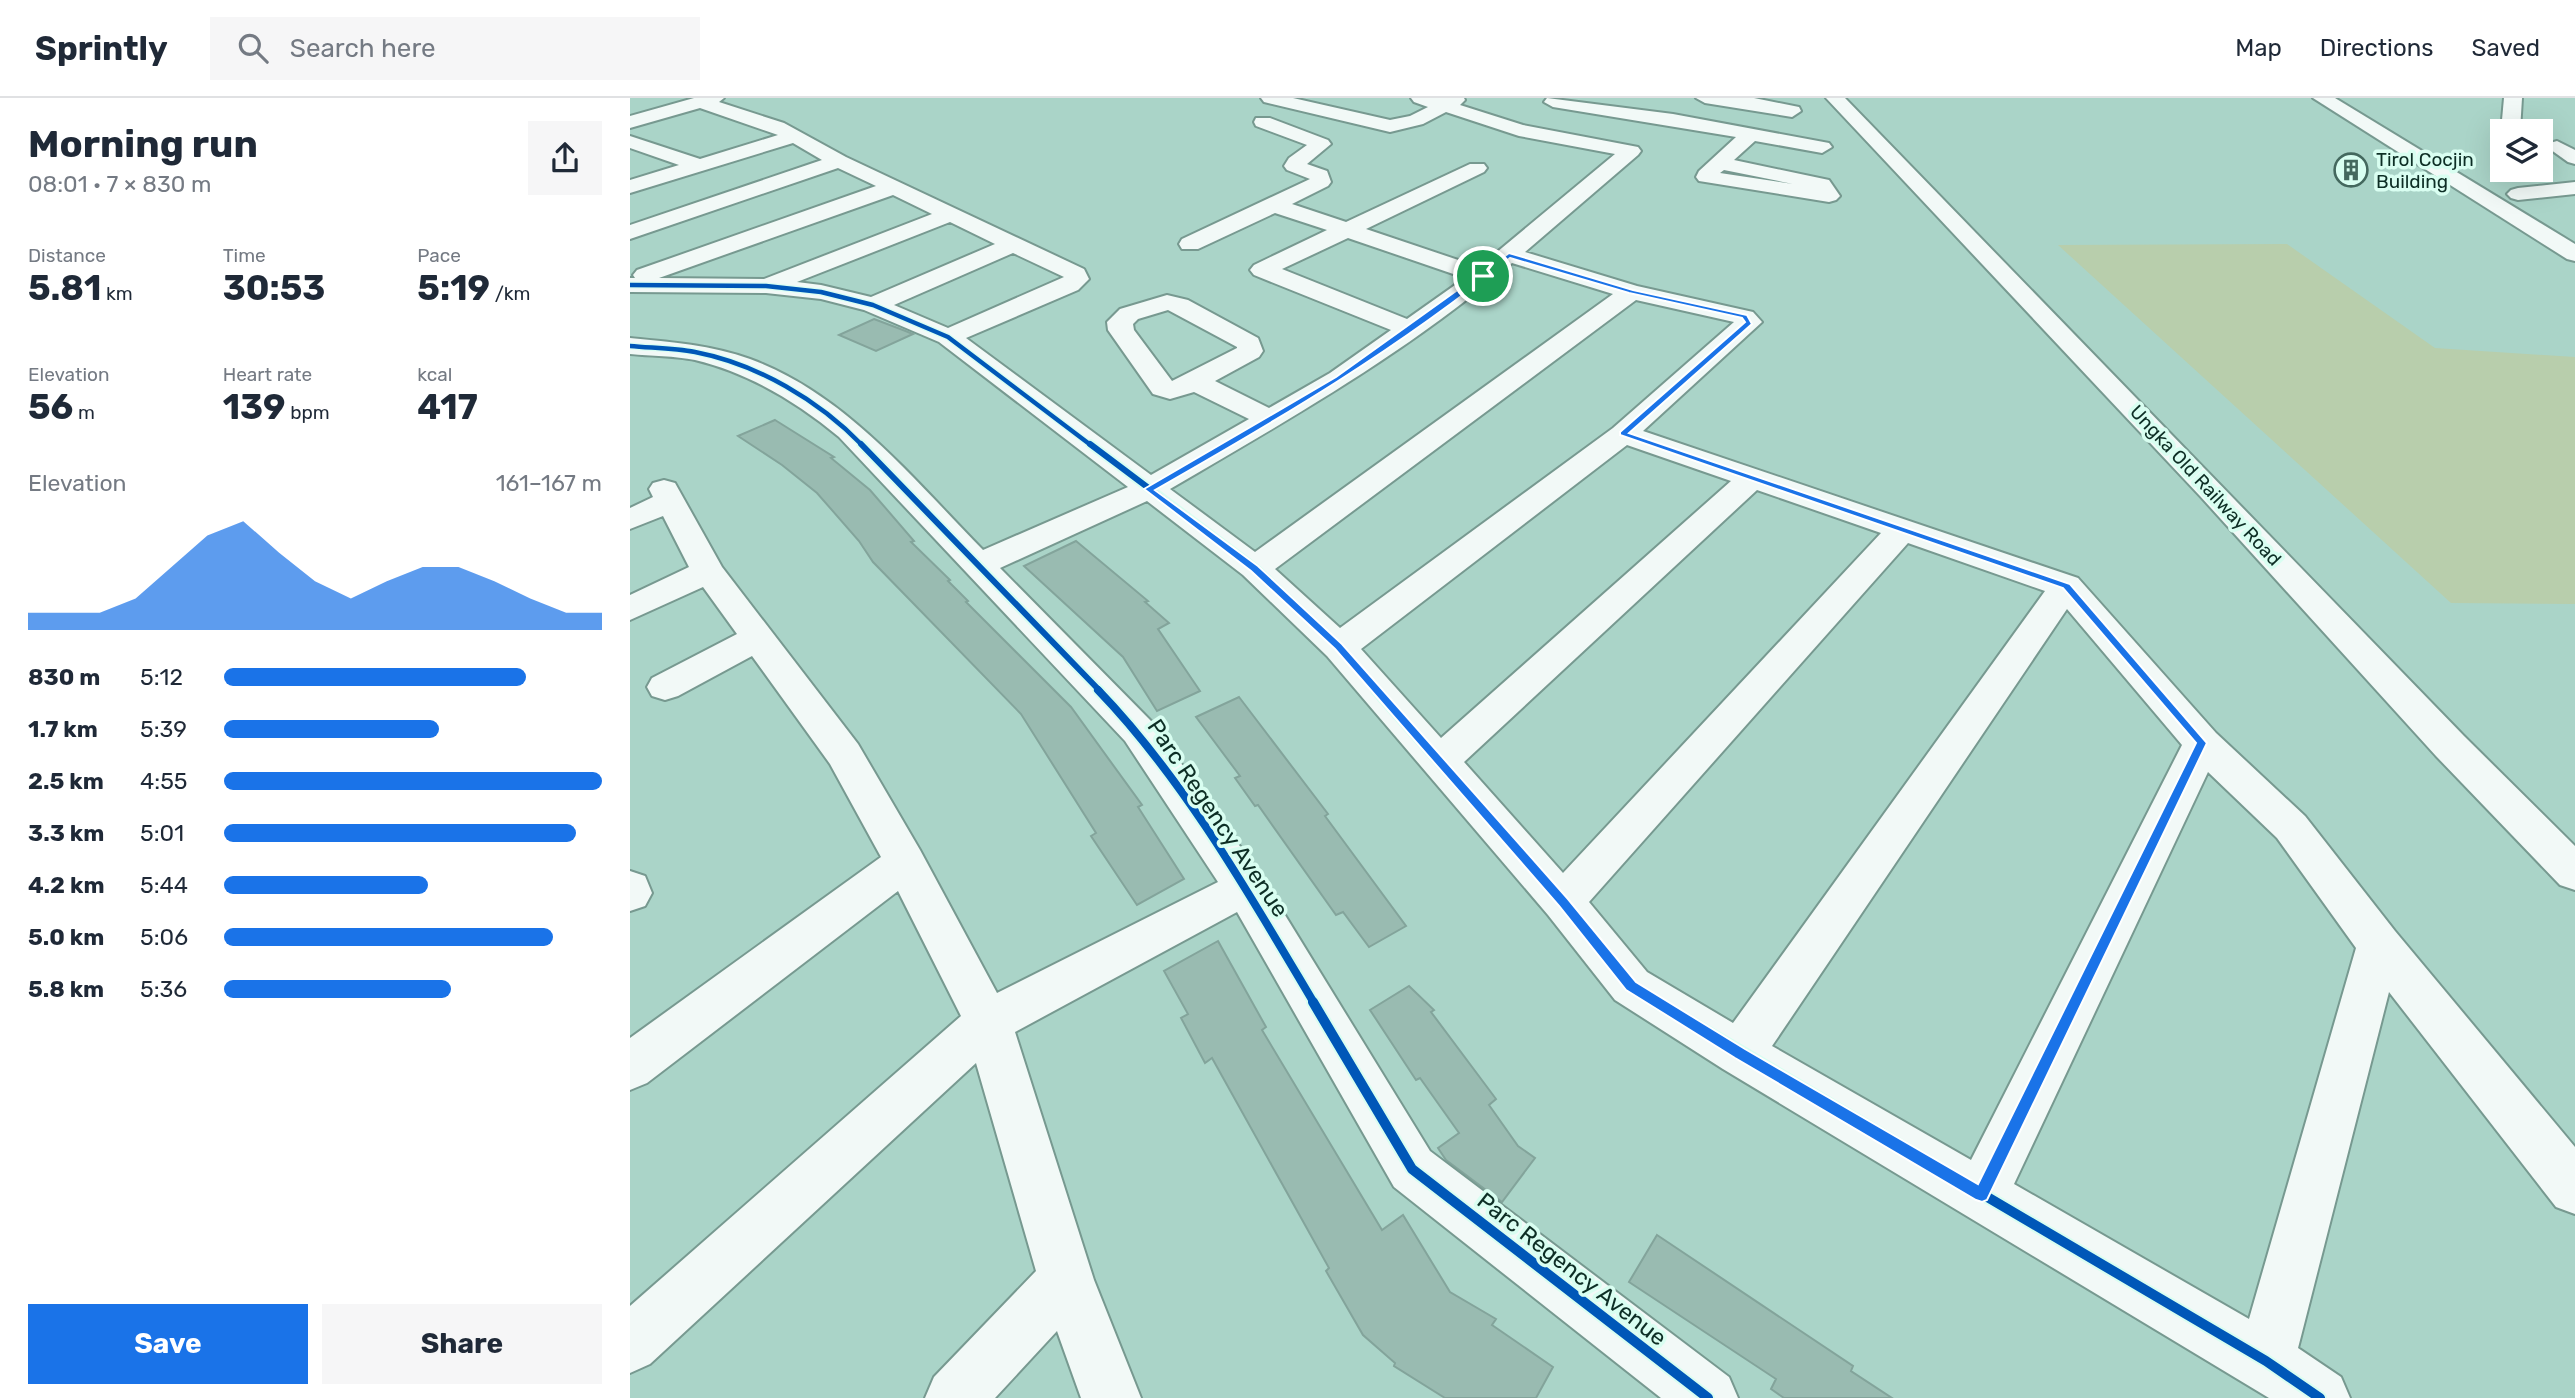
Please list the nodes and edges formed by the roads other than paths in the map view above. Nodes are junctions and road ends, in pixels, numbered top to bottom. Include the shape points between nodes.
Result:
1 (1270, 98) edge
2 (1420, 98) edge
3 (1560, 98) edge
4 (1699, 98) edge
5 (1704, 98) edge
6 (1835, 98) edge
7 (2322, 98) edge
8 (2354, 98) edge
9 (2513, 98) edge
10 (707, 100) edge
11 (1747, 101) edge
12 (1453, 102) edge
13 (1601, 103) edge
14 (1792, 111) dead end
15 (2512, 119) edge
16 (1673, 120) junction
17 (630, 122) edge
18 (1263, 122) dead end
19 (2402, 125) junction
20 (2372, 127) junction
21 (1751, 134) junction
22 (793, 137) junction
23 (630, 142) edge
24 (1642, 144) junction
25 (2440, 147) dead end
26 (2557, 147) dead end
27 (1822, 148) dead end
28 (2575, 158) edge
29 (839, 161) junction
30 (1720, 163) junction
31 (698, 165) junction
32 (1477, 168) dead end
33 (630, 187) edge
34 (894, 187) junction
35 (2575, 188) edge
36 (1274, 205) junction
37 (951, 214) junction
38 (2552, 214) dead end
39 (1346, 230) junction
40 (630, 232) edge
41 (1014, 244) junction
42 (1190, 244) dead end
43 (2575, 254) edge
44 (1509, 256) junction
45 (1483, 276) junction
46 (630, 282) edge
47 (766, 286) junction
48 (1632, 292) junction
49 (873, 305) junction
50 (1410, 330) junction
51 (948, 337) junction
52 (630, 346) edge
53 (1194, 381) junction
54 (1272, 421) junction
55 (1623, 434) junction
56 (1754, 477) junction
57 (1149, 489) junction
58 (630, 520) edge
59 (1902, 530) junction
60 (978, 565) junction
61 (1255, 568) junction
62 (708, 571) junction
63 (2066, 586) junction
64 (630, 609) edge
65 (758, 638) junction
66 (1339, 647) junction
67 (664, 688) dead end
68 (2202, 743) junction
69 (1439, 762) junction
70 (905, 862) junction
71 (2575, 873) edge
72 (1247, 889) junction
73 (1563, 902) junction
74 (2379, 945) junction
75 (988, 1022) junction
76 (1740, 1054) junction
77 (630, 1067) edge
78 (2575, 1188) edge
79 (1982, 1195) junction
80 (1066, 1280) junction
81 (630, 1344) edge
82 (2266, 1361) junction
83 (955, 1398) edge
84 (1111, 1398) edge
85 (1708, 1398) edge
86 (2320, 1398) edge

1 - 12 street via 1390,126 1416,120
2 - 12 street
3 - 13 street via 1554,102
4 - 16 street
5 - 11 street
6 - 71 street, Ungka Old Railway Road
7 - 20 street
8 - 19 street
9 - 15 street
10 - 17 street
10 - 22 street
11 - 14 street
12 - 24 street via 1519,130
13 - 16 street
16 - 21 street
16 - 24 street
18 - 36 street via 1321,144 1294,166 1320,175 1321,181
19 - 20 street
19 - 25 street
20 - 43 street
21 - 27 street
21 - 30 street
22 - 29 street
22 - 31 street
23 - 31 street
24 - 44 street
26 - 28 street
29 - 34 street
29 - 40 street
30 - 30 street via 1706,177 1829,196 1822,184
31 - 33 street
32 - 39 street
34 - 37 street
34 - 46 street
35 - 38 street via 2508,185
36 - 39 street
36 - 42 street
37 - 41 street
37 - 47 street
39 - 45 street
39 - 50 street via 1262,270
41 - 49 street
41 - 51 street via 1076,274 1077,279
44 - 45 street
44 - 48 street
45 - 50 street
46 - 47 street
47 - 49 street via 821,292
48 - 55 street via 1744,317 1749,322
48 - 61 street
49 - 51 street
50 - 54 street
51 - 57 street
52 - 60 street, Parc Regency Avenue via 694,352 742,365 816,404 849,431
53 - 53 street via 1240,358 1250,351 1249,343 1167,302 1129,314 1120,323 1163,388 1170,391
53 - 54 street
54 - 57 street
55 - 56 street
55 - 66 street
56 - 59 street
56 - 69 street
57 - 60 street
57 - 61 street
58 - 62 street via 666,495
59 - 63 street
59 - 73 street
60 - 72 street, Parc Regency Avenue via 1138,732
61 - 66 street
62 - 64 street
62 - 65 street
63 - 68 street
63 - 76 street
65 - 67 street
65 - 70 street via 844,754
66 - 69 street
68 - 74 street via 2291,827
68 - 79 street
69 - 73 street
70 - 75 street
70 - 77 street
72 - 75 street
72 - 85 street, Parc Regency Avenue via 1412,1169
73 - 76 street via 1631,986
74 - 78 street
74 - 82 street
75 - 80 street
75 - 81 street
76 - 79 street
79 - 82 street
80 - 83 street
80 - 84 street
82 - 86 street

